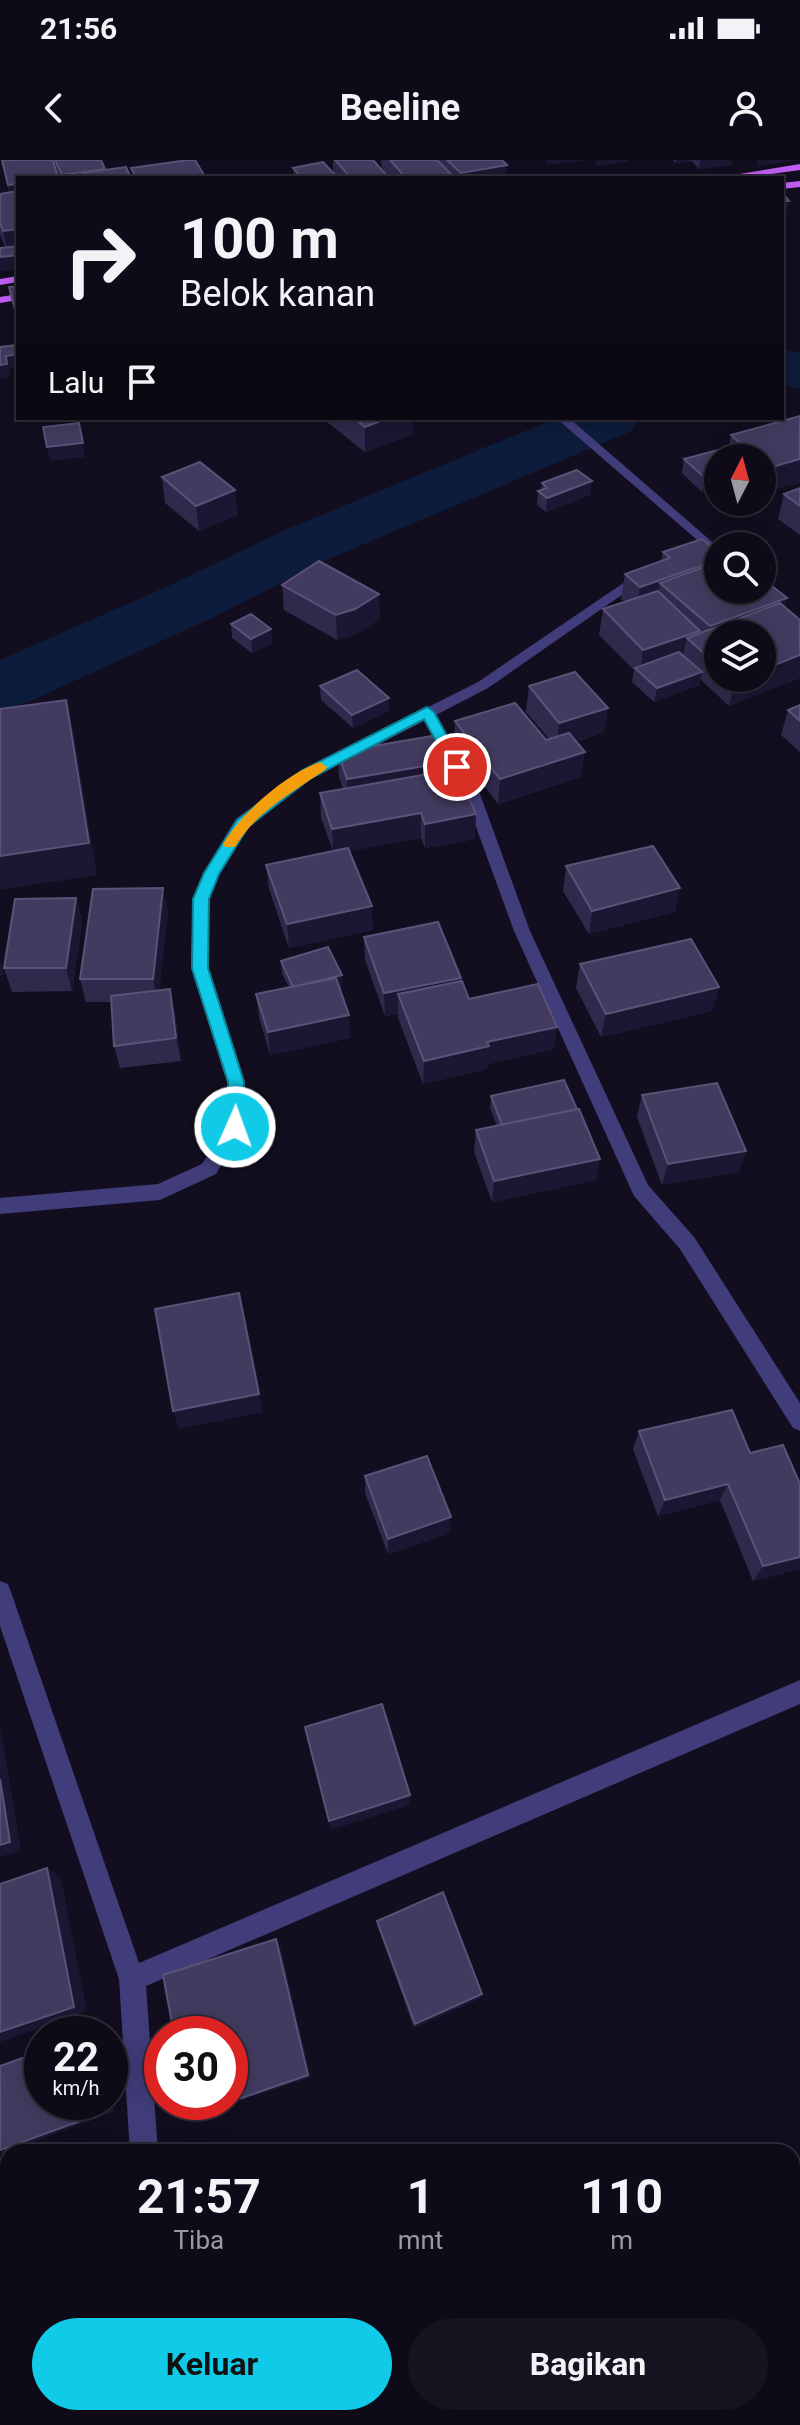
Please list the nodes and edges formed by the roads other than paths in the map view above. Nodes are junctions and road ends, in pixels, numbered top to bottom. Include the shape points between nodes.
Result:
1 (800, 167) edge
2 (735, 176) edge
3 (564, 420) edge
4 (704, 546) edge
5 (660, 565) edge
6 (427, 712) junction
7 (0, 1206) edge
8 (800, 1421) edge
9 (0, 1592) edge
10 (800, 1692) edge
11 (132, 1979) junction
12 (143, 2144) edge

1 - 2 main road
3 - 4 street
5 - 6 street via 483,685
6 - 7 street via 306,775 270,800 242,823 212,873 201,899 200,968 236,1082 235,1127 209,1169 160,1192
6 - 8 street via 472,794 522,931 641,1190 687,1243
9 - 11 street
10 - 11 street
11 - 12 street

